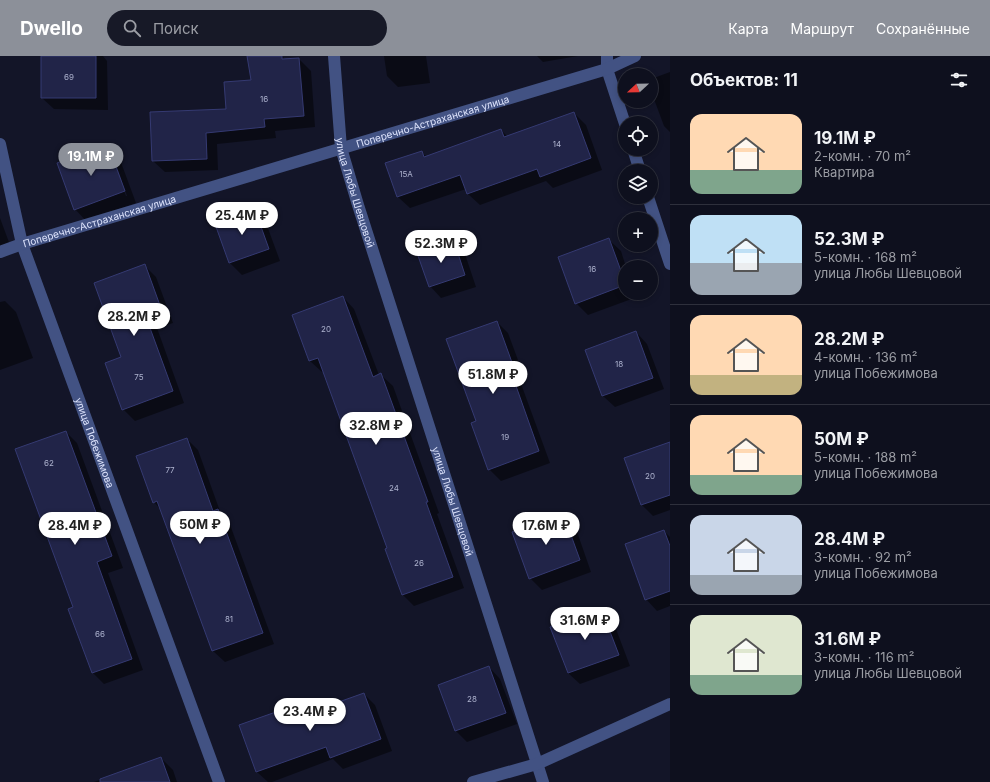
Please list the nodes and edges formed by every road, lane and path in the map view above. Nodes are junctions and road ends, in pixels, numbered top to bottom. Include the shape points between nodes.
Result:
1 (334, 56) edge
2 (607, 56) edge
3 (635, 56) edge
4 (607, 69) junction
5 (622, 116) edge
6 (0, 144) edge
7 (341, 148) junction
8 (650, 204) edge
9 (22, 244) junction
10 (0, 252) edge
11 (670, 264) edge
12 (670, 704) edge
13 (537, 764) junction
14 (219, 782) edge
15 (473, 782) edge
16 (543, 782) edge

1 - 7 street, улица Любы Шевцовой
2 - 4 street
3 - 4 street, Поперечно-Астраханская улица
4 - 5 street
4 - 7 street, Поперечно-Астраханская улица
6 - 9 street, улица Побежимова
7 - 9 street, Поперечно-Астраханская улица
7 - 13 street, улица Любы Шевцовой
8 - 11 street
9 - 10 street, Поперечно-Астраханская улица
9 - 14 street, улица Побежимова
12 - 13 street
13 - 15 street
13 - 16 street, улица Любы Шевцовой

